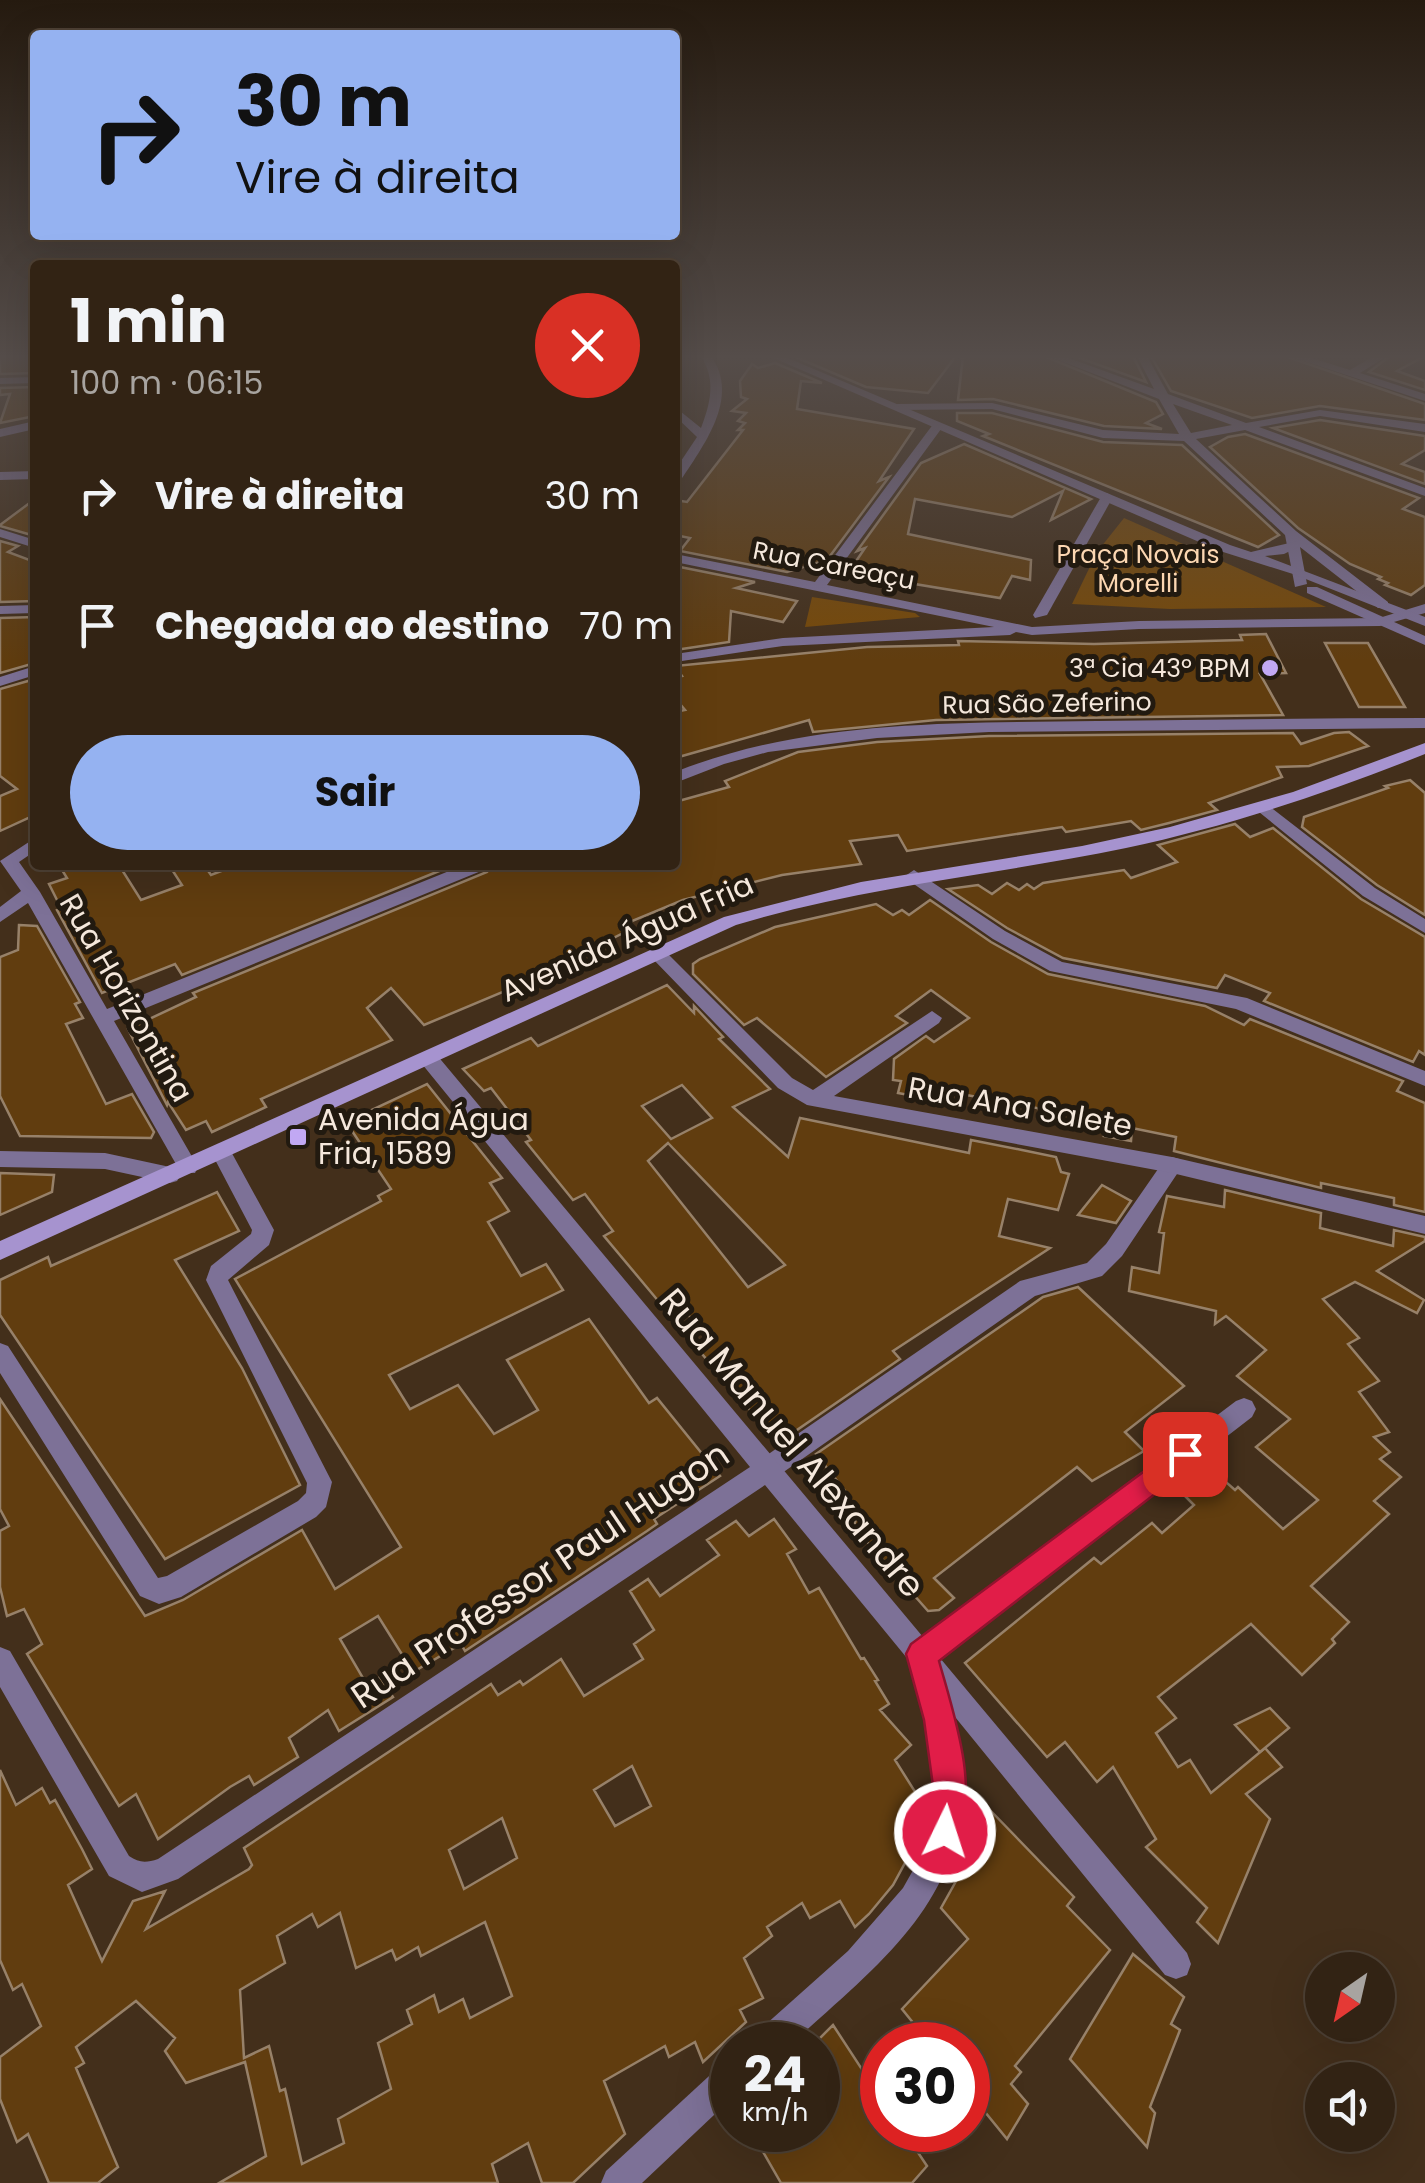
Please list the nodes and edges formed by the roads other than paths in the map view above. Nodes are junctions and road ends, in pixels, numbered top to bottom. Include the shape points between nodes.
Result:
1 (914, 458) edge
2 (1015, 458) edge
3 (1208, 458) edge
4 (1331, 458) edge
5 (30, 475) edge
6 (0, 476) edge
7 (1425, 492) edge
8 (1107, 497) junction
9 (0, 534) edge
10 (1292, 539) junction
11 (30, 543) edge
12 (1225, 548) junction
13 (1245, 553) junction
14 (680, 559) edge
15 (1299, 578) junction
16 (820, 585) junction
17 (1384, 605) junction
18 (30, 608) edge
19 (1425, 608) edge
20 (0, 610) edge
21 (1040, 616) junction
22 (984, 618) junction
23 (1418, 619) edge
24 (1380, 622) junction
25 (1140, 625) junction
26 (1032, 630) junction
27 (902, 635) junction
28 (1425, 641) edge
29 (680, 657) edge
30 (30, 672) edge
31 (0, 682) edge
32 (1425, 724) edge
33 (1425, 748) edge
34 (680, 776) edge
35 (1265, 808) junction
36 (30, 845) edge
37 (30, 856) edge
38 (4, 862) edge
39 (468, 870) edge
40 (914, 876) junction
41 (31, 892) junction
42 (0, 916) edge
43 (1425, 927) edge
44 (657, 952) junction
45 (102, 1018) junction
46 (932, 1018) dead end
47 (429, 1059) junction
48 (1425, 1079) edge
49 (814, 1100) junction
50 (221, 1152) junction
51 (0, 1158) edge
52 (1172, 1166) junction
53 (179, 1171) junction
54 (1425, 1225) edge
55 (0, 1252) edge
56 (0, 1353) edge
57 (1244, 1410) dead end
58 (766, 1470) junction
59 (922, 1654) junction
60 (0, 1661) edge
61 (1176, 1964) dead end
62 (791, 2022) edge
63 (710, 2097) edge
64 (618, 2183) edge

1 - 16 street
2 - 8 street
3 - 10 street
4 - 7 street
5 - 6 street
8 - 12 street
8 - 21 street
9 - 11 street
10 - 13 street via 1279,551
10 - 15 street
10 - 17 street
12 - 13 street
12 - 15 street
13 - 15 street
14 - 16 street, Rua Careaçu
15 - 17 street
15 - 24 street
16 - 22 street, Rua Careaçu
17 - 23 street
18 - 20 street
19 - 23 street
21 - 22 street
21 - 25 street
22 - 26 street
22 - 27 street
23 - 24 street
24 - 25 street
24 - 28 street
25 - 26 street
26 - 27 street
27 - 29 street
30 - 31 street
32 - 34 street, Rua São Zeferino via 898,732 777,748
33 - 35 main road, Avenida Água Fria
35 - 40 main road, Avenida Água Fria via 1082,851
35 - 43 street via 1368,892
36 - 38 street
37 - 38 street
38 - 41 street, Rua Horizontina
39 - 45 street
40 - 44 main road, Avenida Água Fria via 770,907
40 - 48 street via 1057,967 1240,1003
41 - 42 street
41 - 45 street, Rua Horizontina
44 - 47 main road, Avenida Água Fria
44 - 49 street, Rua Ana Salete via 785,1083
45 - 53 street, Rua Horizontina
46 - 49 street
47 - 50 main road, Avenida Água Fria
47 - 58 street, Rua Manuel Alexandre
49 - 52 street, Rua Ana Salete
50 - 53 main road, Avenida Água Fria
50 - 56 street via 264,1230 217,1280 320,1482 307,1509 172,1588 149,1587
51 - 53 street
52 - 54 street, Rua Ana Salete
52 - 58 street, Rua Professor Paul Hugon via 1094,1270 1028,1288
53 - 55 main road, Avenida Água Fria
57 - 59 street
58 - 59 street, Rua Manuel Alexandre
58 - 60 street, Rua Professor Paul Hugon via 148,1878 134,1878 119,1866
59 - 61 street, Rua Manuel Alexandre
59 - 62 street via 949,1786 945,1832 932,1871 885,1934
63 - 64 street

